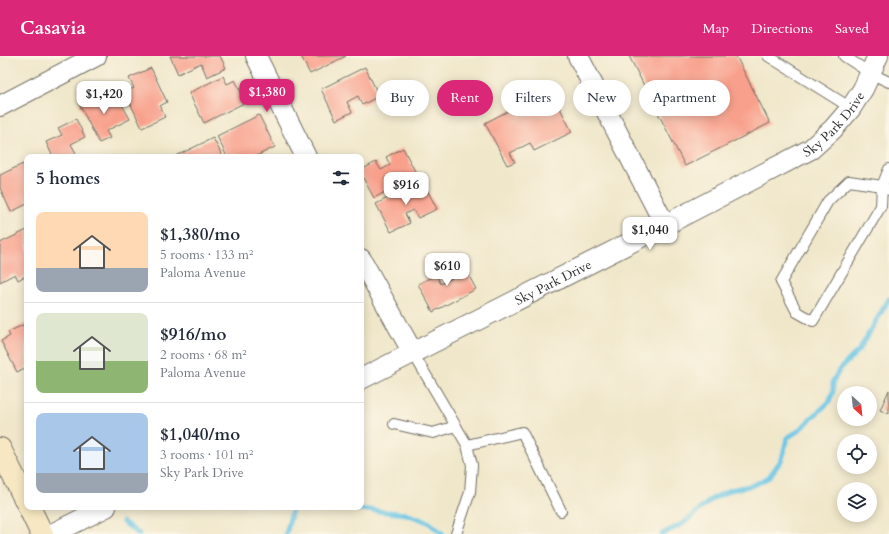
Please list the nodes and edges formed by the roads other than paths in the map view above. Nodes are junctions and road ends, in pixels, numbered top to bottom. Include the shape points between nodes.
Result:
1 (96, 56) edge
2 (256, 56) edge
3 (578, 56) edge
4 (768, 56) edge
5 (844, 56) edge
6 (874, 64) edge
7 (889, 82) edge
8 (0, 106) edge
9 (851, 108) junction
10 (304, 154) edge
11 (889, 169) edge
12 (885, 188) edge
13 (665, 225) junction
14 (366, 279) edge
15 (413, 353) junction
16 (364, 378) edge
17 (394, 424) dead end
18 (456, 426) junction
19 (468, 445) junction
20 (0, 449) edge
21 (24, 497) edge
22 (30, 510) edge
23 (100, 510) edge
24 (562, 511) dead end
25 (42, 534) edge
26 (52, 534) edge
27 (456, 534) edge

1 - 8 street
2 - 10 street
3 - 13 street
4 - 9 lane
5 - 6 lane
6 - 7 lane
6 - 9 street, Sky Park Drive
9 - 13 street, Sky Park Drive via 811,149
11 - 12 lane
12 - 12 lane via 849,181 828,201 781,282 797,312 813,322 881,206
13 - 15 street, Sky Park Drive
14 - 15 street
15 - 16 street, Sky Park Drive
15 - 18 lane
17 - 18 lane via 433,433
18 - 19 lane
19 - 24 lane via 522,432
19 - 27 lane via 472,465 470,492
20 - 21 main road
22 - 25 main road
23 - 26 street

